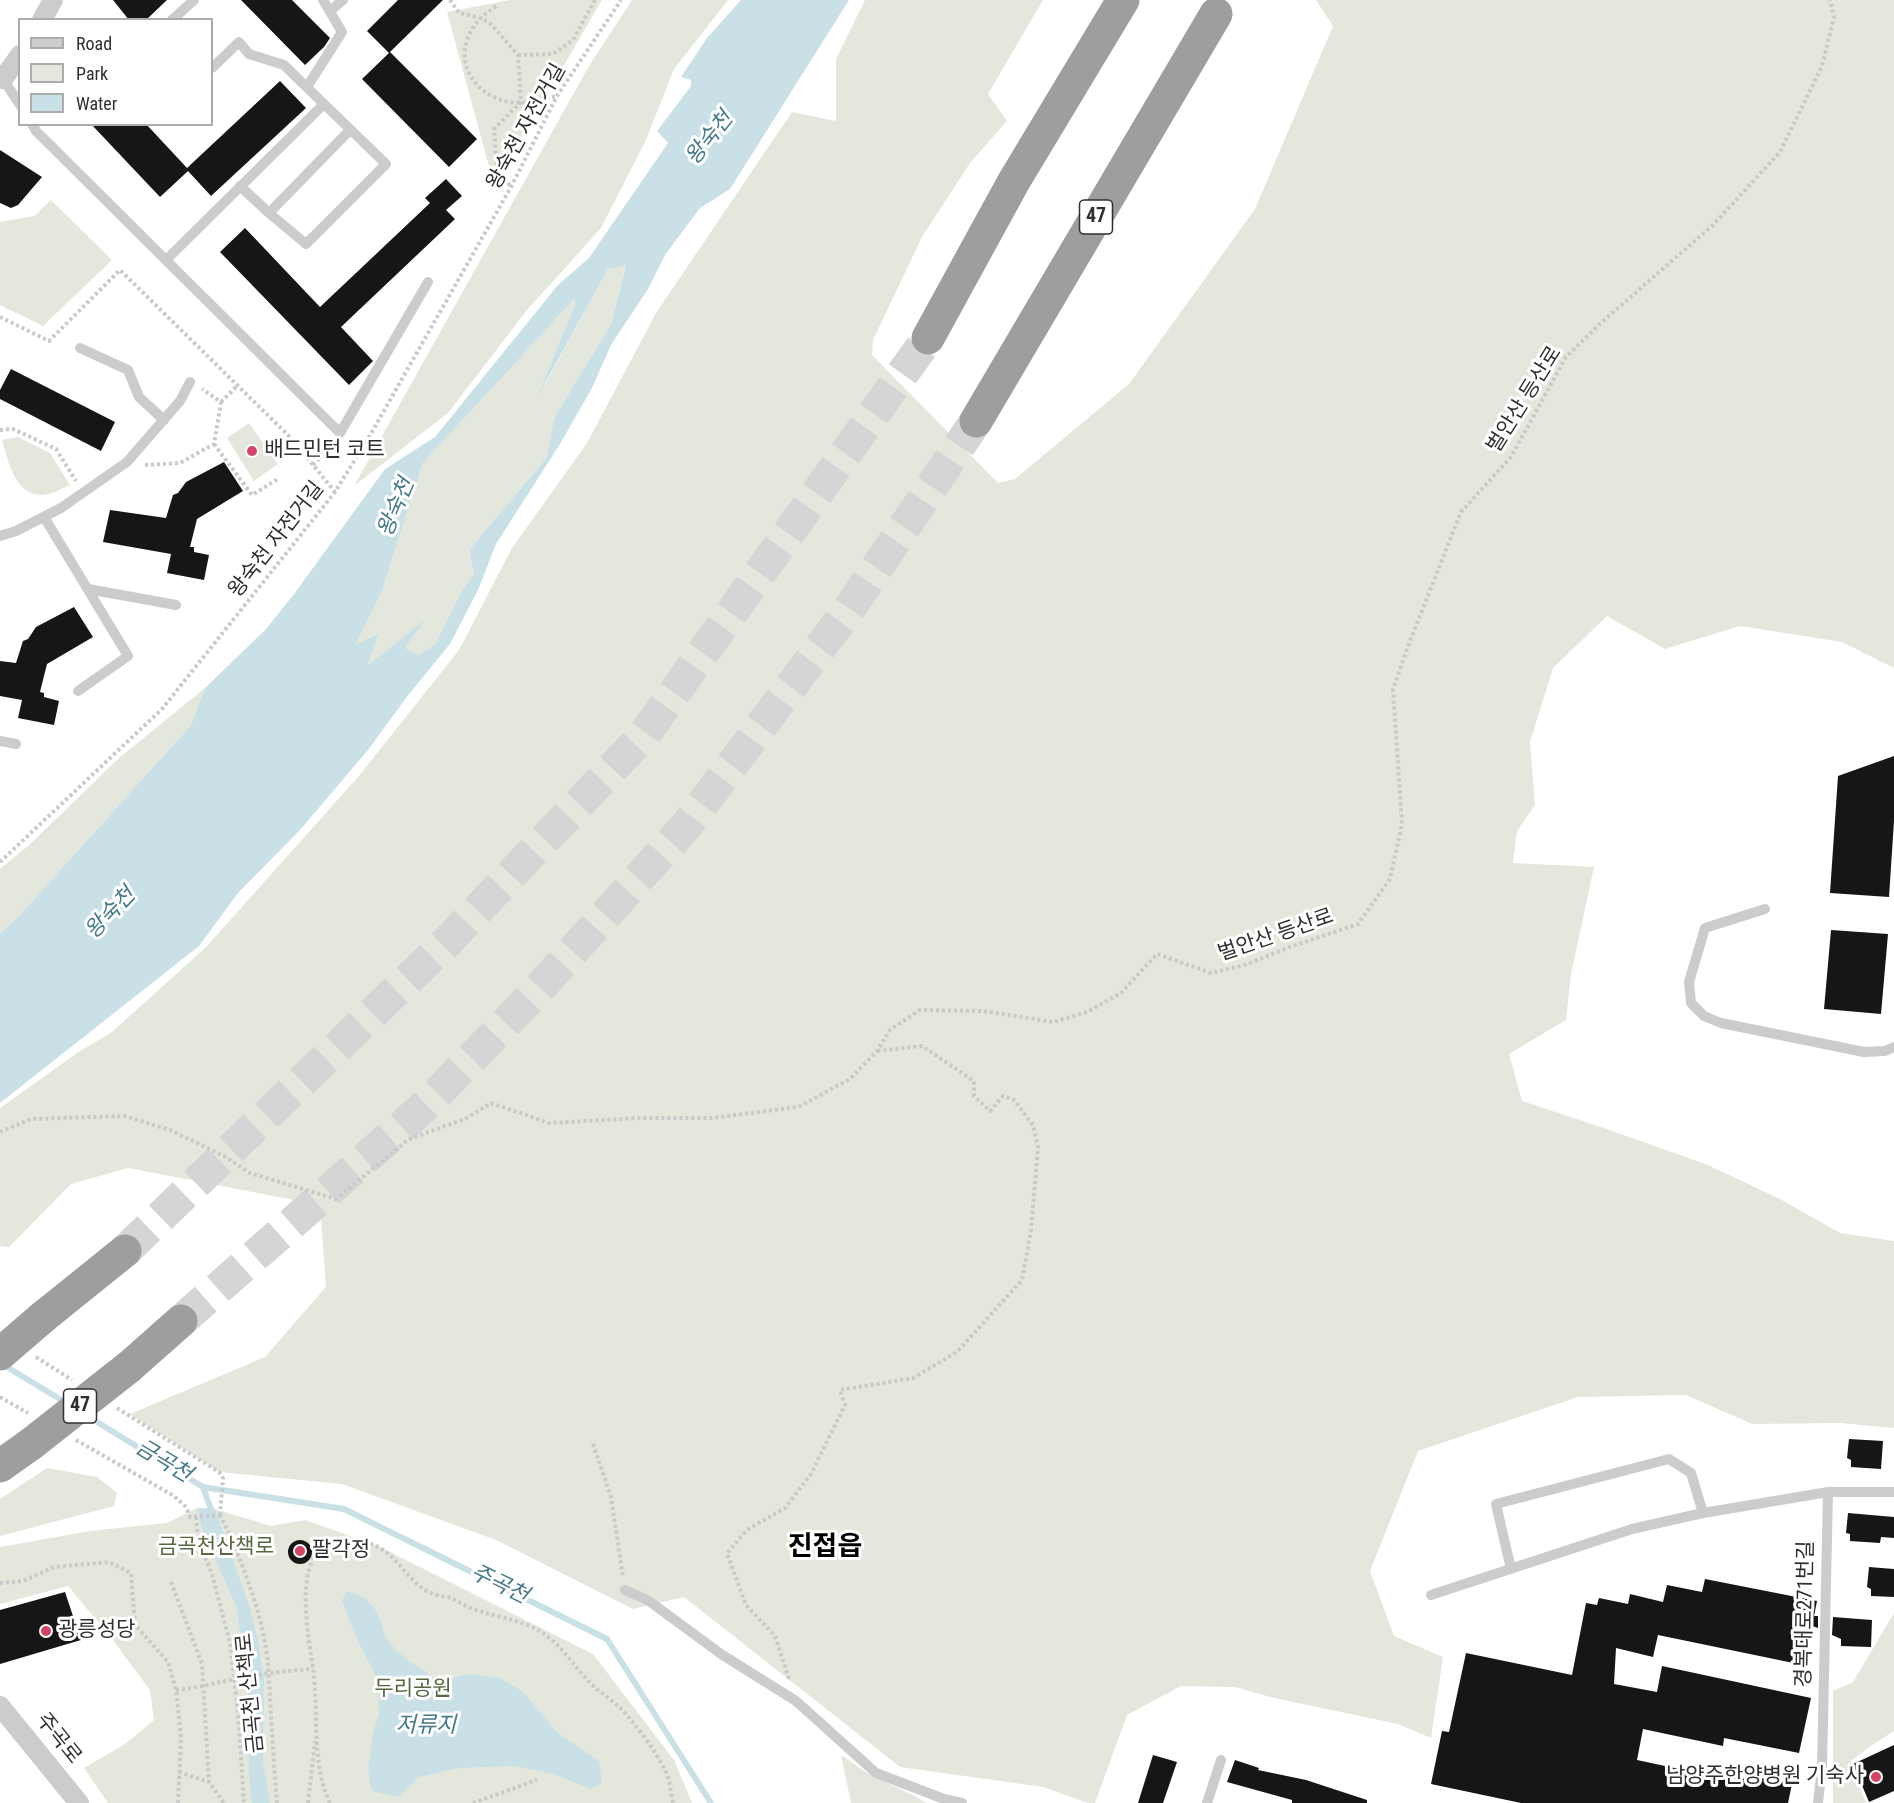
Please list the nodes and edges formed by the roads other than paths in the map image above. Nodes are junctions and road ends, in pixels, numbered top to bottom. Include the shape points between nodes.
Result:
1 (53, 0) edge
2 (194, 0) edge
3 (323, 0) edge
4 (343, 0) edge
5 (1123, 0) edge
6 (330, 11) junction
7 (1216, 14) dead end
8 (43, 18) edge
9 (174, 18) edge
10 (18, 58) edge
11 (213, 67) edge
12 (1, 79) edge
13 (307, 87) junction
14 (18, 102) edge
15 (324, 104) junction
16 (36, 127) edge
17 (350, 130) junction
18 (240, 186) junction
19 (269, 213) junction
20 (165, 260) junction
21 (428, 282) dead end
22 (928, 338) tunnel mouth
23 (80, 348) dead end
24 (190, 382) road end
25 (164, 420) junction
26 (975, 421) tunnel mouth
27 (44, 516) junction
28 (0, 536) edge
29 (88, 590) junction
30 (176, 605) dead end
31 (78, 691) dead end
32 (0, 741) edge
33 (16, 744) dead end
34 (1765, 909) dead end
35 (1894, 1047) edge
36 (125, 1251) tunnel mouth
37 (181, 1321) tunnel mouth
38 (0, 1354) edge
39 (0, 1466) edge
40 (1828, 1492) junction
41 (1894, 1492) edge
42 (1703, 1513) junction
43 (1511, 1569) junction
44 (625, 1590) road end
45 (1431, 1595) dead end
46 (0, 1706) edge
47 (1221, 1760) dead end
48 (79, 1803) edge
49 (962, 1803) edge
50 (1207, 1803) edge
51 (1818, 1803) edge

1 - 8 street
2 - 9 lane
3 - 6 lane
4 - 6 lane
5 - 22 highway via 1014,181
6 - 13 lane via 342,32
7 - 26 highway, 47
10 - 12 street
11 - 13 lane via 239,42 249,54 284,65
12 - 14 lane
13 - 15 lane
15 - 17 lane
15 - 18 lane
16 - 20 lane
17 - 19 lane
17 - 19 lane via 386,164 306,244
18 - 19 lane
18 - 20 lane
20 - 21 lane via 340,434
23 - 25 lane via 128,370 139,397
24 - 25 lane
25 - 27 lane via 127,462
27 - 28 lane
27 - 29 lane
29 - 30 lane
29 - 31 lane via 128,656
32 - 33 lane
34 - 35 lane via 1705,928 1689,982 1691,1003 1704,1016 1721,1023 1863,1052
36 - 38 highway, bridge
37 - 39 highway, 47, bridge via 129,1367 31,1429
40 - 41 lane
40 - 42 lane
40 - 51 lane, 경복대로271번길
42 - 43 lane via 1632,1529
42 - 43 lane via 1691,1473 1669,1459 1496,1504
43 - 45 lane
44 - 49 lane via 649,1601 721,1654 796,1701 876,1773
46 - 48 street, 주곡로
47 - 50 lane

